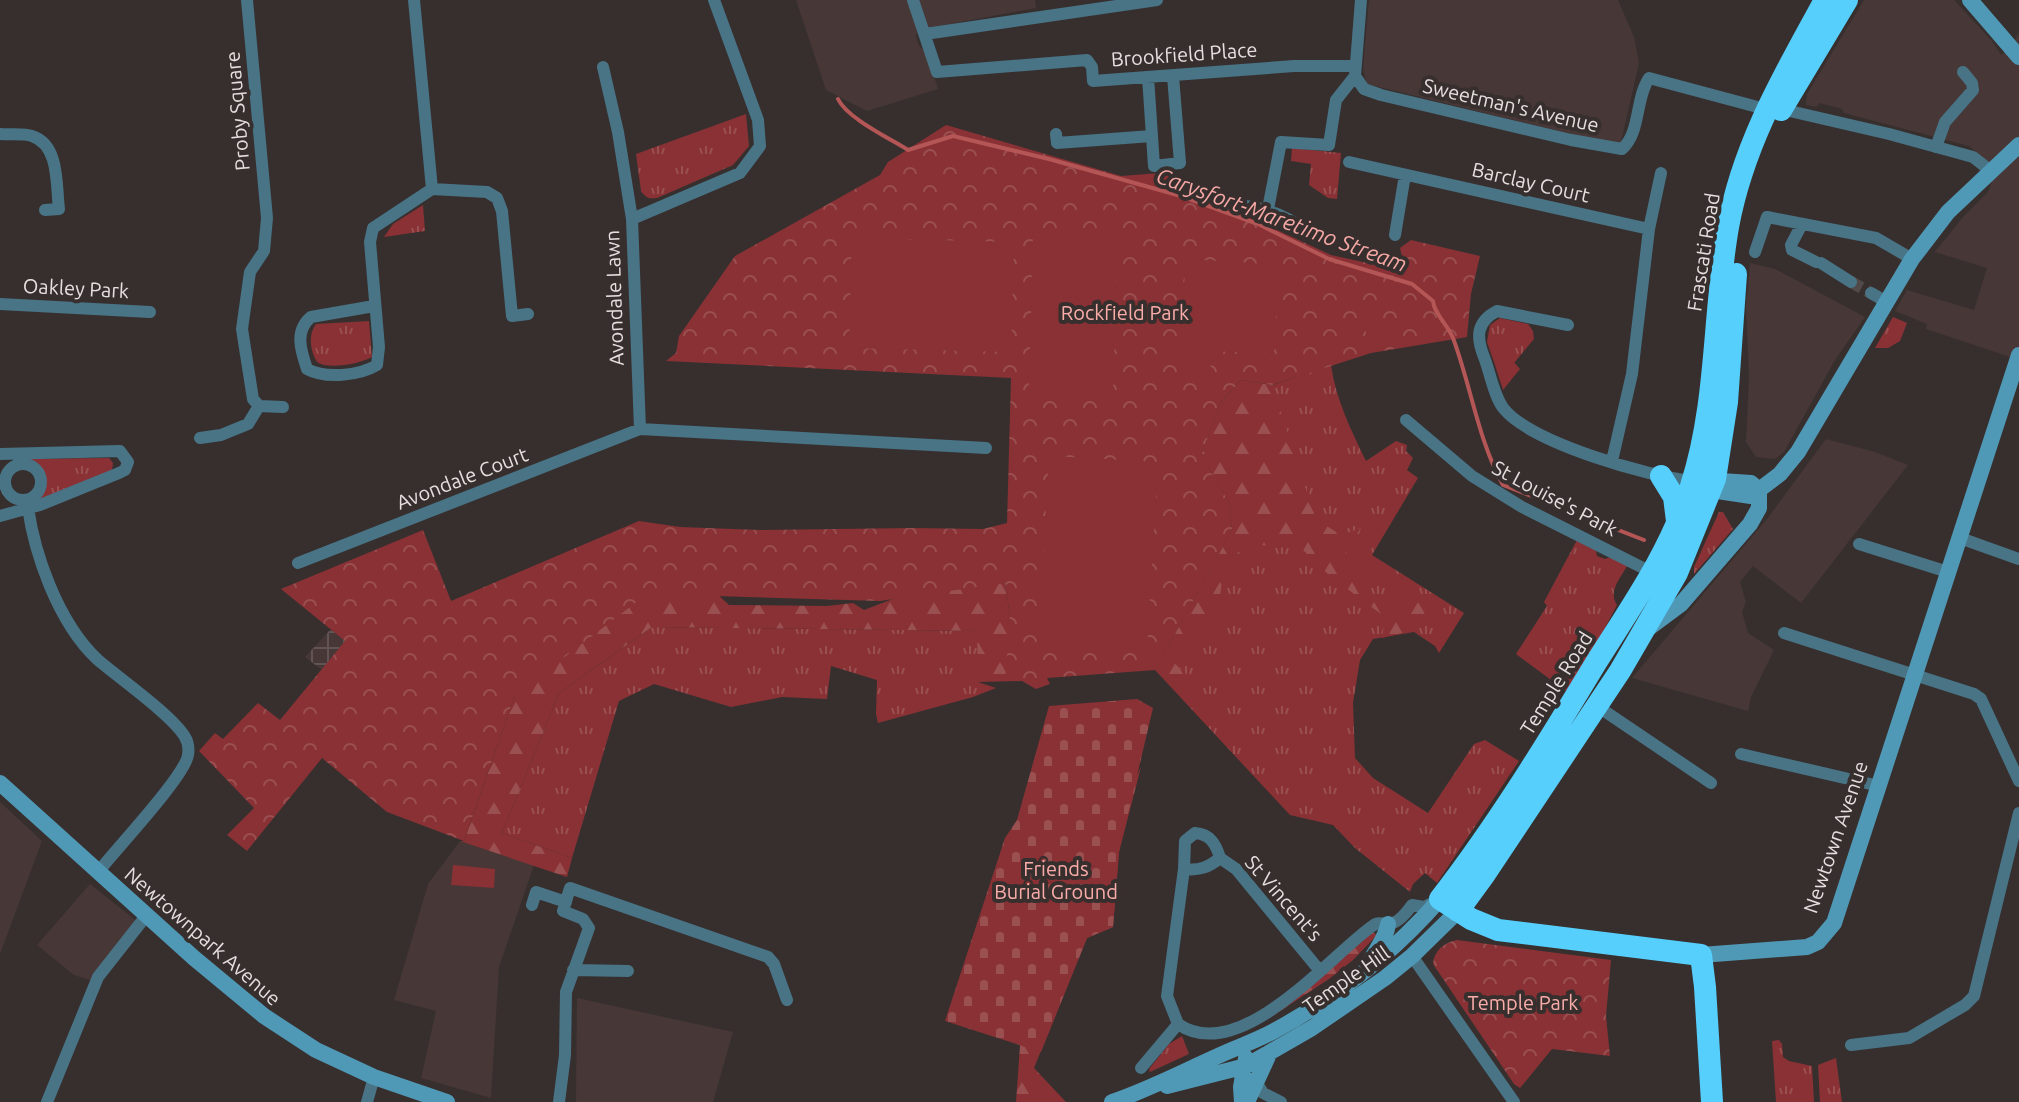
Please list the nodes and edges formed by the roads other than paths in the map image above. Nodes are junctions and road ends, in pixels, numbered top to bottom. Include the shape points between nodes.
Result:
1 (247, 0) edge
2 (414, 0) edge
3 (714, 0) edge
4 (913, 0) edge
5 (1157, 0) edge
6 (1361, 0) edge
7 (1825, 0) edge
8 (1847, 0) edge
9 (1970, 0) edge
10 (925, 34) junction
11 (2019, 57) edge
12 (603, 67) dead end
13 (1354, 71) junction
14 (1963, 72) dead end
15 (1173, 76) junction
16 (1148, 77) junction
17 (1773, 109) junction
18 (0, 134) edge
19 (1056, 134) dead end
20 (1152, 136) junction
21 (2019, 145) edge
22 (1936, 147) junction
23 (1349, 162) dead end
24 (1991, 171) junction
25 (1661, 173) dead end
26 (1405, 175) junction
27 (432, 183) junction
28 (1231, 204) dead end
29 (1268, 209) junction
30 (45, 210) dead end
31 (632, 219) junction
32 (1802, 224) junction
33 (1649, 229) junction
34 (1305, 230) dead end
35 (1395, 235) dead end
36 (1755, 252) dead end
37 (1912, 259) junction
38 (1851, 282) tunnel mouth
39 (0, 304) edge
40 (374, 306) junction
41 (150, 312) dead end
42 (528, 314) dead end
43 (1568, 325) dead end
44 (2019, 355) edge
45 (2016, 375) edge
46 (259, 406) junction
47 (283, 407) dead end
48 (1406, 420) dead end
49 (640, 429) junction
50 (200, 438) dead end
51 (986, 448) dead end
52 (8, 458) edge
53 (1612, 461) junction
54 (1661, 476) junction
55 (1706, 483) junction
56 (1759, 490) junction
57 (28, 504) junction
58 (0, 516) edge
59 (1678, 526) junction
60 (1960, 538) junction
61 (1859, 544) dead end
62 (2019, 559) edge
63 (298, 563) dead end
64 (1948, 572) junction
65 (1653, 573) junction
66 (1643, 632) junction
67 (1784, 633) dead end
68 (1915, 676) junction
69 (1597, 706) junction
70 (1741, 754) dead end
71 (2019, 781) edge
72 (0, 783) edge
73 (1711, 783) dead end
74 (1879, 786) junction
75 (2019, 813) edge
76 (1220, 858) junction
77 (1184, 869) junction
78 (99, 871) junction
79 (1485, 874) junction
80 (566, 902) junction
81 (532, 905) dead end
82 (1449, 905) junction
83 (146, 916) junction
84 (1388, 924) junction
85 (1498, 930) junction
86 (1701, 955) junction
87 (1412, 956) junction
88 (1367, 969) junction
89 (573, 970) junction
90 (628, 971) dead end
91 (1320, 971) junction
92 (787, 1000) dead end
93 (1178, 1024) junction
94 (1250, 1043) junction
95 (1851, 1045) dead end
96 (1271, 1051) junction
97 (1246, 1066) junction
98 (1141, 1068) dead end
99 (374, 1077) junction
100 (1256, 1082) junction
101 (1157, 1086) junction
102 (53, 1100) edge
103 (367, 1102) edge
104 (447, 1102) edge
105 (559, 1102) edge
106 (1112, 1102) edge
107 (1245, 1102) edge
108 (1281, 1102) edge
109 (1514, 1102) edge
110 (1712, 1102) edge

1 - 46 street, Proby Square via 267,218 264,251 250,272 242,329 253,399
2 - 27 street
3 - 31 street, Avondale Lawn via 758,120 760,146 740,173
4 - 10 street
5 - 10 street
6 - 13 street
7 - 17 highway, Frascati Road
8 - 17 highway, Frascati Road
9 - 11 street
10 - 16 street, Brookfield Place via 937,72 1087,60 1093,81
12 - 31 street, Avondale Lawn
13 - 15 street, Brookfield Place via 1294,66
13 - 17 street, Sweetman's Avenue via 1364,89 1381,95 1612,149 1629,142 1649,78
13 - 29 street via 1336,100 1329,145 1281,142
14 - 22 street via 1973,90 1945,122
15 - 16 street, Brookfield Place
15 - 20 street via 1180,163 1154,166
16 - 20 street
17 - 22 street, Sweetman's Avenue
17 - 55 highway, Frascati Road via 1740,243 1727,402
18 - 30 street via 33,136 54,158 59,209
19 - 20 street via 1057,143
21 - 24 street
22 - 24 street, Sweetman's Avenue via 1973,157
23 - 26 street, Barclay Court
24 - 37 street via 1948,212
25 - 33 street
26 - 33 street, Barclay Court
26 - 35 street
27 - 40 street via 373,228
27 - 42 street via 497,198 512,316
28 - 29 street
29 - 34 street
31 - 49 street, Avondale Lawn
32 - 36 street via 1767,217
32 - 37 street via 1876,238
32 - 38 street via 1792,250
33 - 53 street via 1632,374
37 - 56 street via 1878,297 1805,441 1780,474
39 - 41 street, Oakley Park
40 - 40 street via 311,317 304,323 300,331 307,369 316,374 359,373 377,365
43 - 53 street via 1497,311 1481,323 1480,347 1503,408 1527,428
44 - 45 street, Newtown Avenue
45 - 60 street, Newtown Avenue
46 - 47 street
46 - 50 street via 248,424
48 - 65 street, St Louise's Park via 1472,476 1522,507
49 - 51 street, Avondale Court
49 - 63 street, Avondale Court
52 - 57 street via 6,485 11,495
52 - 57 street via 27,464 40,476 40,488
52 - 57 street via 120,451 126,455 127,467 119,473
53 - 54 street
54 - 55 street
54 - 59 highway via 1674,497
55 - 56 street via 1751,483
55 - 59 highway, Temple Road
55 - 66 highway via 1677,573
56 - 66 street via 1757,515 1681,604
57 - 58 street
57 - 78 street via 47,578 70,625 96,657 176,726 188,744 188,758 177,776
59 - 65 highway, Temple Road
60 - 62 street
60 - 64 street, Newtown Avenue
61 - 64 street
64 - 68 street, Newtown Avenue
65 - 82 highway, Temple Road via 1469,862
66 - 69 highway
67 - 68 street
68 - 71 street via 1981,699
68 - 74 street, Newtown Avenue
69 - 73 street
69 - 79 highway
70 - 74 street
72 - 78 street, Newtownpark Avenue
74 - 86 street, Newtown Avenue via 1834,923 1818,942
75 - 95 street via 1974,996 1909,1038
76 - 77 street, St Vincent's via 1209,867
76 - 77 street via 1216,846 1195,833 1185,841
76 - 91 street, St Vincent's via 1236,869
77 - 93 street via 1167,996
78 - 83 street, Newtownpark Avenue
79 - 82 highway
79 - 85 highway via 1486,904
80 - 81 street via 536,892
80 - 89 street via 563,911 589,926
80 - 92 street via 570,888 768,957
82 - 84 street, St Vincent's via 1412,905
82 - 85 highway, Newtown Avenue
82 - 87 street, Temple Hill
82 - 88 street, Temple Hill
83 - 99 street, Newtownpark Avenue via 264,1016 316,1050
83 - 102 street via 98,977
84 - 88 street
84 - 91 street, St Vincent's via 1373,925
85 - 86 highway, Newtown Avenue
86 - 110 highway
87 - 96 street, Temple Hill
87 - 109 street
88 - 94 street, Temple Hill via 1305,1014
89 - 90 street
89 - 105 street via 566,992
91 - 93 street, St Vincent's via 1268,1014 1242,1027 1208,1033
93 - 98 street
94 - 97 street
94 - 101 street, Temple Hill
96 - 97 street, Temple Hill
96 - 100 street
97 - 101 street, Temple Hill
97 - 107 street via 1241,1087
99 - 103 street
99 - 104 street, Newtownpark Avenue
100 - 107 street
100 - 108 street via 1263,1093
101 - 106 street

